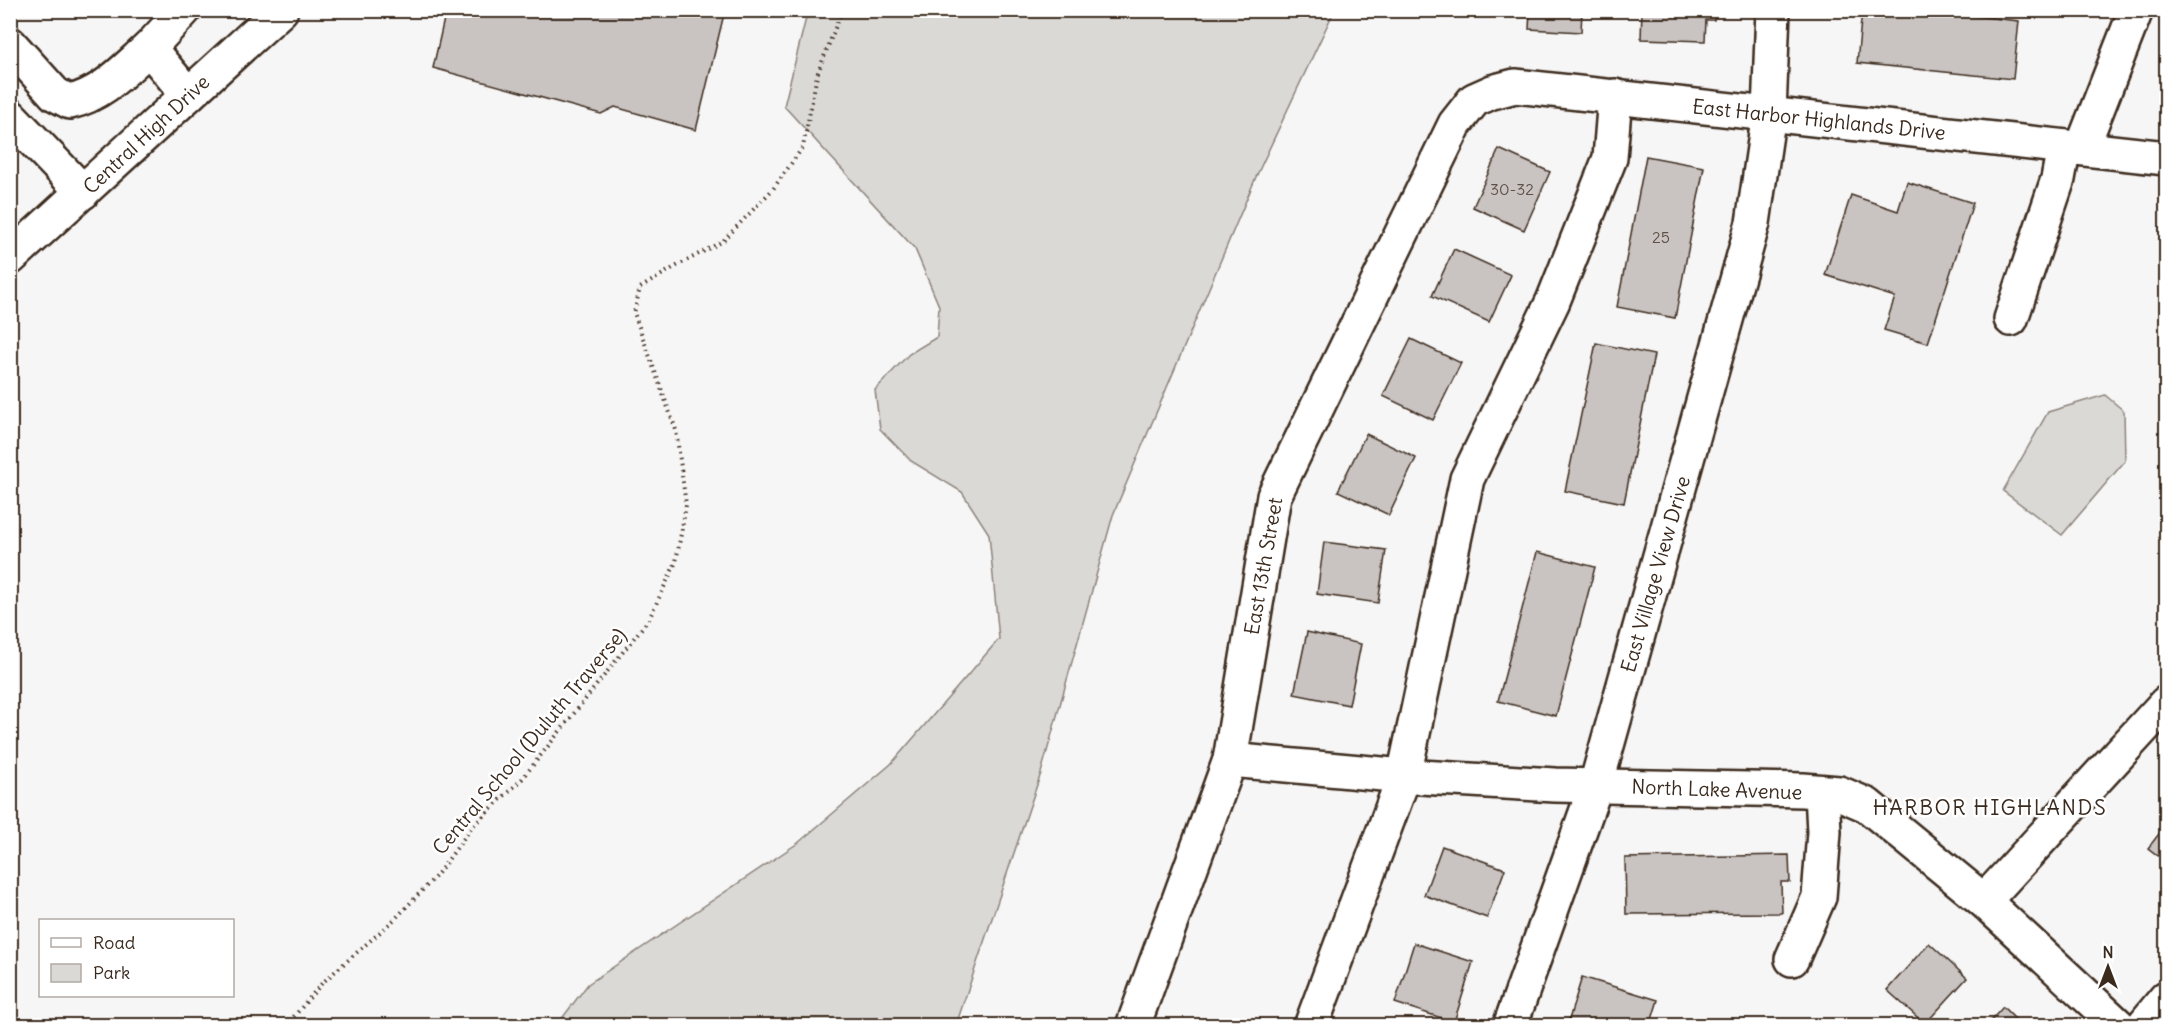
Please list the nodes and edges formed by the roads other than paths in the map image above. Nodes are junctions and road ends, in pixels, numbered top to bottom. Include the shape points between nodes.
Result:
1 (184, 10) edge
2 (281, 10) edge
3 (1773, 10) edge
4 (2136, 10) edge
5 (10, 44) edge
6 (149, 48) junction
7 (188, 95) junction
8 (1615, 96) junction
9 (1474, 99) joint
10 (1769, 113) junction
11 (10, 116) edge
12 (2073, 147) junction
13 (2166, 158) edge
14 (83, 192) junction
15 (10, 258) edge
16 (2011, 319) dead end
17 (2166, 703) edge
18 (1230, 760) junction
19 (1404, 776) junction
20 (1596, 785) junction
21 (1822, 792) junction
22 (1984, 901) junction
23 (1792, 959) dead end
24 (2166, 999) edge
25 (1133, 1026) edge
26 (1311, 1026) edge
27 (1510, 1026) edge
28 (2119, 1026) edge
29 (2143, 1026) edge

1 - 6 street
2 - 7 street, Central High Drive
3 - 10 street
4 - 12 street
5 - 6 street via 55,94 70,102 105,87
6 - 7 street
7 - 14 street, Central High Drive
8 - 9 street, East Harbor Highlands Drive via 1515,86
8 - 10 street, East Harbor Highlands Drive
8 - 19 street via 1610,158 1553,301 1467,479
9 - 18 street, East 13th Street via 1455,124 1274,496
10 - 12 street, East Harbor Highlands Drive
10 - 20 street, East Village View Drive via 1752,223
11 - 14 street
12 - 13 street, East Harbor Highlands Drive
12 - 16 street via 2058,179
14 - 15 street, Central High Drive
17 - 22 street
18 - 19 street, North Lake Avenue
18 - 25 street, East 13th Street
19 - 20 street, North Lake Avenue
19 - 26 street
20 - 21 street, North Lake Avenue
20 - 27 street, East Village View Drive
21 - 22 street, North Lake Avenue via 1839,793 1868,805
21 - 23 street via 1824,832 1819,897
22 - 28 street, North Lake Avenue
24 - 29 street

